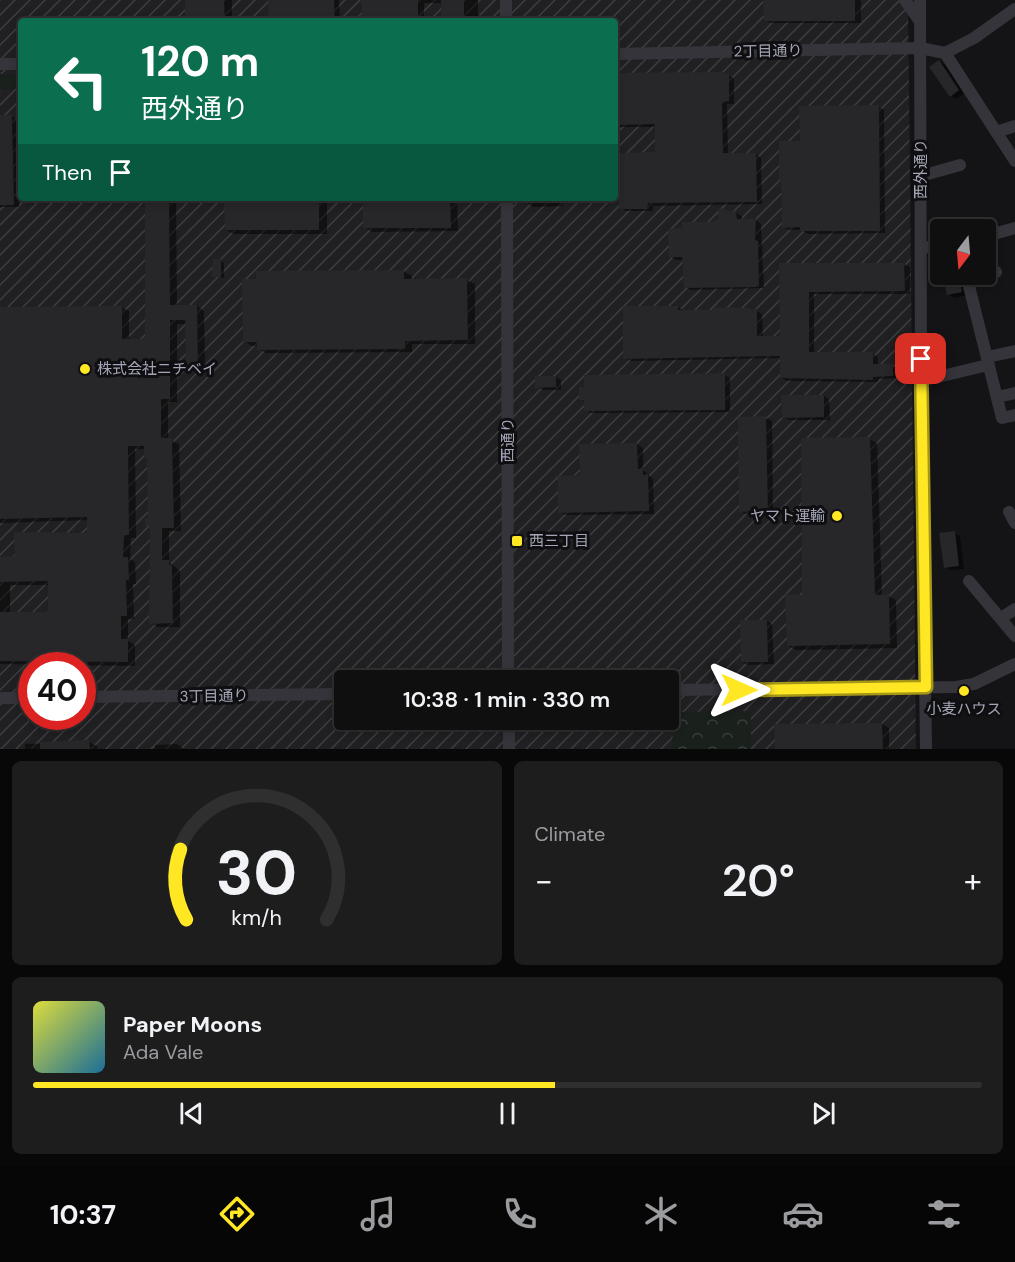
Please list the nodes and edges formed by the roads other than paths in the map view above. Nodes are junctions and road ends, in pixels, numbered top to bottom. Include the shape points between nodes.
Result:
1 (506, 0) edge
2 (905, 0) edge
3 (920, 0) edge
4 (1015, 9) edge
5 (506, 18) edge
6 (920, 20) junction
7 (920, 48) junction
8 (945, 53) junction
9 (618, 54) edge
10 (0, 64) edge
11 (18, 64) edge
12 (1015, 126) edge
13 (996, 132) junction
14 (1015, 161) edge
15 (960, 165) dead end
16 (921, 176) junction
17 (507, 201) edge
18 (1015, 228) edge
19 (996, 233) edge
20 (930, 247) edge
21 (921, 248) junction
22 (969, 285) edge
23 (1015, 351) edge
24 (987, 361) junction
25 (921, 381) junction
26 (1015, 393) edge
27 (997, 397) junction
28 (1015, 415) edge
29 (969, 580) dead end
30 (1015, 609) edge
31 (1001, 618) junction
32 (1015, 636) edge
33 (1015, 664) edge
34 (508, 670) edge
35 (926, 687) junction
36 (679, 690) edge
37 (334, 694) edge
38 (96, 697) edge
39 (0, 698) edge
40 (18, 698) edge
41 (509, 730) edge
42 (509, 749) edge
43 (926, 749) edge

1 - 5 street
2 - 6 street
3 - 6 street, 西外通り
4 - 8 street
6 - 7 street, 西外通り
7 - 8 street, 2丁目通り
7 - 9 street, 2丁目通り
7 - 16 street, 西外通り
8 - 13 street
10 - 11 street
12 - 13 street
13 - 14 street
15 - 16 street
16 - 21 street, 西外通り
17 - 34 street, 西通り
18 - 19 street
20 - 21 street
21 - 25 street, 西外通り
22 - 24 street
23 - 24 street
24 - 25 street
24 - 27 street
25 - 35 street, 西外通り
26 - 27 street
27 - 28 street via 1002,418
29 - 31 street
30 - 31 street
31 - 32 street
33 - 35 street via 974,684
35 - 36 street
35 - 43 street, 西外通り
37 - 38 street, 3丁目通り
39 - 40 street
41 - 42 street

